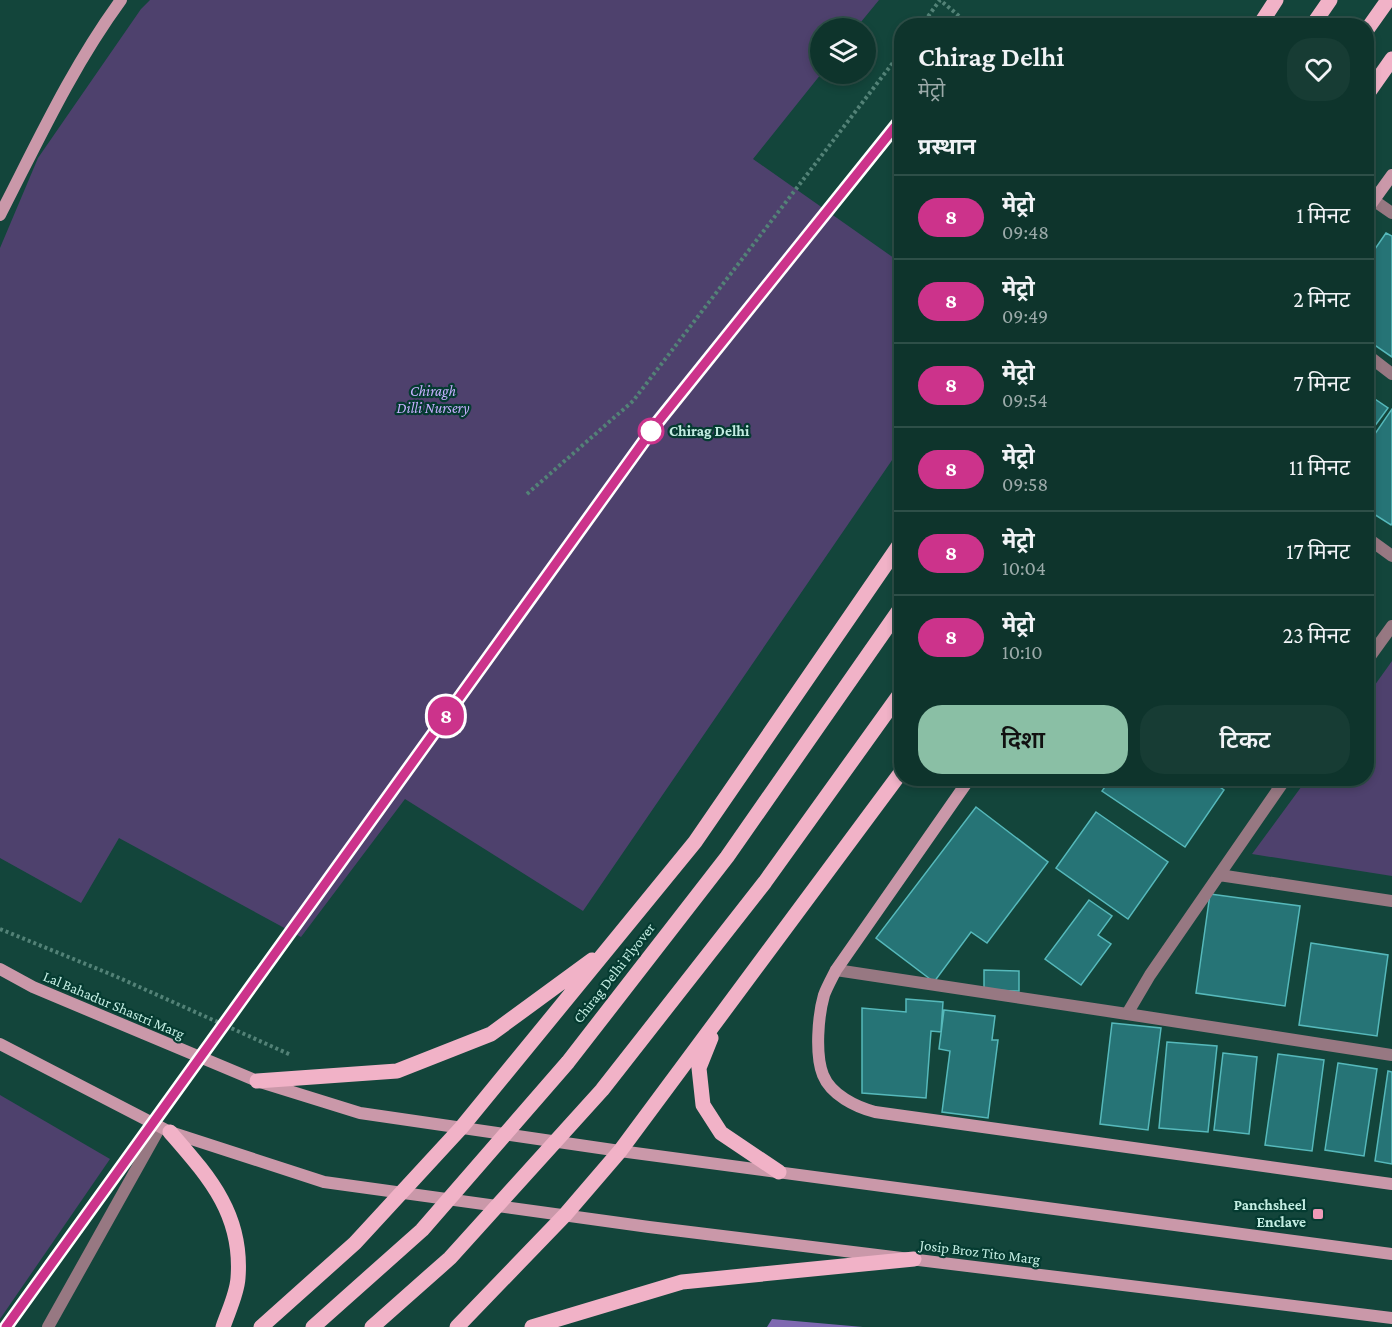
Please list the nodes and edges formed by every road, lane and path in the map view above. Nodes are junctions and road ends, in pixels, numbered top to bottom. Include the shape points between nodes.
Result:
1 (121, 0) edge
2 (1276, 0) edge
3 (1330, 0) edge
4 (1388, 0) edge
5 (927, 18) edge
6 (961, 18) edge
7 (1264, 18) edge
8 (1318, 18) edge
9 (1374, 20) edge
10 (1392, 59) edge
11 (894, 61) edge
12 (1374, 85) edge
13 (1392, 174) edge
14 (1374, 196) edge
15 (1374, 204) edge
16 (1392, 213) edge
17 (0, 215) edge
18 (1374, 360) edge
19 (1392, 374) edge
20 (527, 494) dead end
21 (1374, 543) edge
22 (894, 553) edge
23 (1392, 556) edge
24 (894, 617) edge
25 (1392, 626) edge
26 (1374, 652) edge
27 (894, 702) edge
28 (894, 782) edge
29 (964, 786) edge
30 (1280, 786) edge
31 (1219, 875) junction
32 (1392, 901) edge
33 (0, 929) edge
34 (610, 946) junction
35 (0, 969) edge
36 (836, 970) junction
37 (1127, 1014) junction
38 (719, 1018) junction
39 (0, 1044) edge
40 (1392, 1055) edge
41 (294, 1056) dead end
42 (257, 1081) junction
43 (461, 1128) junction
44 (165, 1130) junction
45 (620, 1151) junction
46 (779, 1172) junction
47 (1392, 1184) edge
48 (401, 1193) junction
49 (565, 1215) junction
50 (1392, 1254) edge
51 (914, 1259) junction
52 (1392, 1318) edge
53 (48, 1327) edge
54 (223, 1327) edge
55 (261, 1327) edge
56 (313, 1327) edge
57 (372, 1327) edge
58 (457, 1327) edge
59 (532, 1327) edge

1 - 17 main road via 74,70
2 - 7 main road
3 - 8 main road
4 - 9 main road
5 - 6 path via 940,0
10 - 12 main road
11 - 20 path via 633,401
13 - 14 main road
15 - 16 street
18 - 19 street
21 - 23 street
22 - 34 main road via 695,842
24 - 56 main road, Chirag Delhi Flyover, bridge via 727,857 568,1062 422,1230
25 - 26 street
27 - 57 main road, bridge via 765,882 602,1089 450,1258
28 - 38 main road
29 - 36 main road
30 - 31 street
31 - 32 street
31 - 37 street
33 - 41 path, Lal Bahadur Shastri Marg
34 - 42 main road via 491,1034 398,1071
34 - 43 main road
35 - 42 main road, Lal Bahadur Shastri Marg via 33,987
36 - 37 street
36 - 47 main road via 824,995 818,1052 823,1076 836,1092 858,1107
37 - 40 street
38 - 45 main road
38 - 46 main road via 699,1068 703,1105 721,1133
39 - 44 main road
42 - 43 main road, Lal Bahadur Shastri Marg via 360,1113
43 - 45 main road, Lal Bahadur Shastri Marg
43 - 48 main road
44 - 48 main road via 324,1182
44 - 53 street
44 - 54 main road via 198,1164 222,1198 237,1237 238,1280
45 - 46 main road
45 - 49 main road
46 - 50 main road
48 - 49 main road, Josip Broz Tito Marg
48 - 55 main road via 354,1243
49 - 51 main road, Josip Broz Tito Marg
49 - 58 main road
51 - 52 main road, Josip Broz Tito Marg
51 - 59 main road via 682,1281

